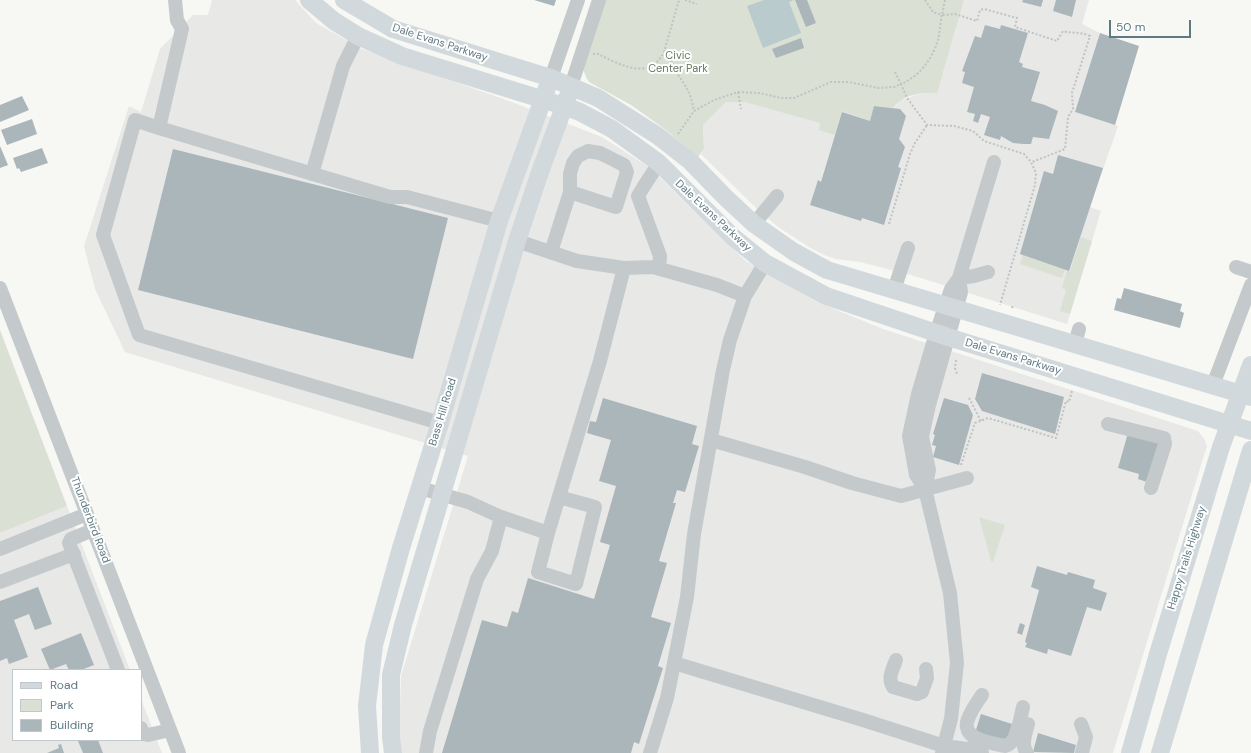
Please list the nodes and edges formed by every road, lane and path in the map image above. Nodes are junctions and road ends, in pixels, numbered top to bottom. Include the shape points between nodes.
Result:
1 (175, 0) edge
2 (309, 0) edge
3 (344, 0) edge
4 (578, 0) edge
5 (599, 0) edge
6 (679, 0) edge
7 (685, 0) edge
8 (925, 0) edge
9 (945, 0) edge
10 (697, 4) dead end
11 (942, 15) junction
12 (358, 36) junction
13 (664, 49) junction
14 (590, 55) dead end
15 (895, 72) dead end
16 (551, 78) junction
17 (901, 84) junction
18 (571, 86) junction
19 (738, 92) junction
20 (907, 98) dead end
21 (543, 99) junction
22 (564, 106) junction
23 (741, 109) dead end
24 (694, 111) junction
25 (927, 125) dead end
26 (158, 128) junction
27 (678, 135) dead end
28 (994, 162) dead end
29 (1031, 162) dead end
30 (659, 163) junction
31 (312, 174) junction
32 (570, 192) junction
33 (777, 196) dead end
34 (499, 221) junction
35 (754, 224) junction
36 (889, 224) dead end
37 (517, 241) junction
38 (908, 248) dead end
39 (550, 252) junction
40 (765, 262) junction
41 (1236, 267) dead end
42 (624, 268) junction
43 (659, 269) junction
44 (988, 272) dead end
45 (1251, 272) edge
46 (959, 278) junction
47 (1251, 285) edge
48 (0, 288) edge
49 (894, 290) junction
50 (745, 296) junction
51 (951, 306) junction
52 (942, 335) junction
53 (956, 360) dead end
54 (1251, 365) edge
55 (957, 374) dead end
56 (1213, 385) junction
57 (1072, 391) dead end
58 (1246, 395) edge
59 (969, 398) dead end
60 (981, 421) junction
61 (440, 423) junction
62 (1108, 424) dead end
63 (1229, 424) junction
64 (1251, 431) edge
65 (711, 440) junction
66 (1251, 450) edge
67 (964, 471) joint
68 (420, 488) junction
69 (1151, 488) dead end
70 (925, 490) junction
71 (442, 494) junction
72 (559, 496) junction
73 (87, 514) junction
74 (501, 517) junction
75 (93, 530) junction
76 (548, 533) junction
77 (0, 549) edge
78 (74, 554) junction
79 (0, 582) edge
80 (896, 660) dead end
81 (674, 663) junction
82 (118, 669) edge
83 (926, 669) dead end
84 (982, 694) dead end
85 (1081, 724) dead end
86 (170, 730) junction
87 (142, 731) edge
88 (946, 751) edge
89 (179, 753) edge
90 (370, 753) edge
91 (393, 753) edge
92 (426, 753) edge
93 (650, 753) edge
94 (982, 753) edge
95 (1027, 753) edge
96 (1082, 753) edge
97 (1130, 753) edge
98 (1160, 753) edge

1 - 26 street via 176,20 182,29
2 - 12 main road, Dale Evans Parkway via 334,21
3 - 16 main road, Dale Evans Parkway via 393,29
4 - 16 street
5 - 18 street
6 - 13 path
7 - 10 path
8 - 11 path via 933,12
9 - 11 path
11 - 17 path via 938,40 928,62 910,80
11 - 29 path via 956,14 978,21 980,10 984,8 1017,18 1014,28 1057,41 1063,32 1081,32 1090,36 1072,93 1073,109 1068,117 1065,148
12 - 21 main road, Dale Evans Parkway via 402,56
12 - 31 street via 343,66
13 - 14 path via 655,62 637,69 598,54
13 - 24 path via 688,88
15 - 17 path
16 - 18 main road, Dale Evans Parkway
16 - 21 main road, Bass Hill Road
17 - 19 path via 879,88 848,82 831,82 794,98
17 - 20 path
18 - 22 main road, Bass Hill Road
18 - 35 main road, Dale Evans Parkway via 598,98 658,136 690,161
19 - 23 path
19 - 24 path via 714,100
21 - 22 main road, Dale Evans Parkway
21 - 34 main road, Bass Hill Road
22 - 30 main road, Dale Evans Parkway via 612,129
22 - 37 main road, Bass Hill Road
24 - 27 path
25 - 36 path via 910,154
26 - 31 street
26 - 61 street via 134,120 102,235 139,335
28 - 46 street
30 - 40 main road, Dale Evans Parkway via 733,237
30 - 43 street via 638,196 660,256
31 - 34 street via 390,197 407,197
32 - 32 street via 573,163 578,156 588,151 600,153 624,165 627,172 616,207
32 - 39 street
33 - 35 street
34 - 61 main road, Bass Hill Road
35 - 49 main road, Dale Evans Parkway via 794,252 827,270
37 - 39 street
37 - 71 main road, Bass Hill Road
38 - 49 street
39 - 42 street via 577,261
40 - 50 street
40 - 52 main road, Dale Evans Parkway via 826,296
41 - 45 street
42 - 43 street
42 - 72 street via 600,361
43 - 50 street via 717,285
44 - 46 street
46 - 51 street via 951,289
47 - 56 street
48 - 73 street, Thunderbird Road
49 - 51 main road, Dale Evans Parkway
50 - 65 street via 726,355
51 - 52 street
51 - 56 main road, Dale Evans Parkway via 1077,336
52 - 63 main road, Dale Evans Parkway
52 - 70 street via 918,394 909,436 916,474
53 - 55 path via 954,368
54 - 58 main road, Happy Trails Highway
56 - 58 main road, Dale Evans Parkway
57 - 60 path via 1069,402 1066,401 1056,438 988,418
58 - 63 main road, Happy Trails Highway
59 - 60 path
60 - 67 path via 974,423
61 - 68 main road, Bass Hill Road
62 - 69 street via 1164,438 1166,444
63 - 64 main road, Dale Evans Parkway
63 - 97 main road, Happy Trails Highway
65 - 70 street via 902,496
65 - 81 street via 694,534 687,597
66 - 98 main road
67 - 70 street
68 - 71 street
68 - 90 main road, Bass Hill Road via 374,644 367,706
70 - 88 street via 950,593 957,663
71 - 74 street
71 - 91 main road, Bass Hill Road via 403,624 392,675 390,737
72 - 76 street
72 - 76 street via 595,507 576,584 538,572
73 - 75 street, Thunderbird Road
73 - 77 street
74 - 76 street
74 - 92 street via 492,551 477,579 430,731
75 - 78 street via 71,539
75 - 86 street, Thunderbird Road
78 - 79 street
78 - 82 street
80 - 83 street via 890,676 893,687 917,694 922,692
81 - 88 street via 863,720
81 - 93 street
84 - 95 street via 967,721 969,734 1005,746 1009,745 1027,709 1023,744
85 - 96 street via 1086,737
86 - 87 street via 148,735
86 - 89 street, Thunderbird Road
88 - 94 street via 968,748

